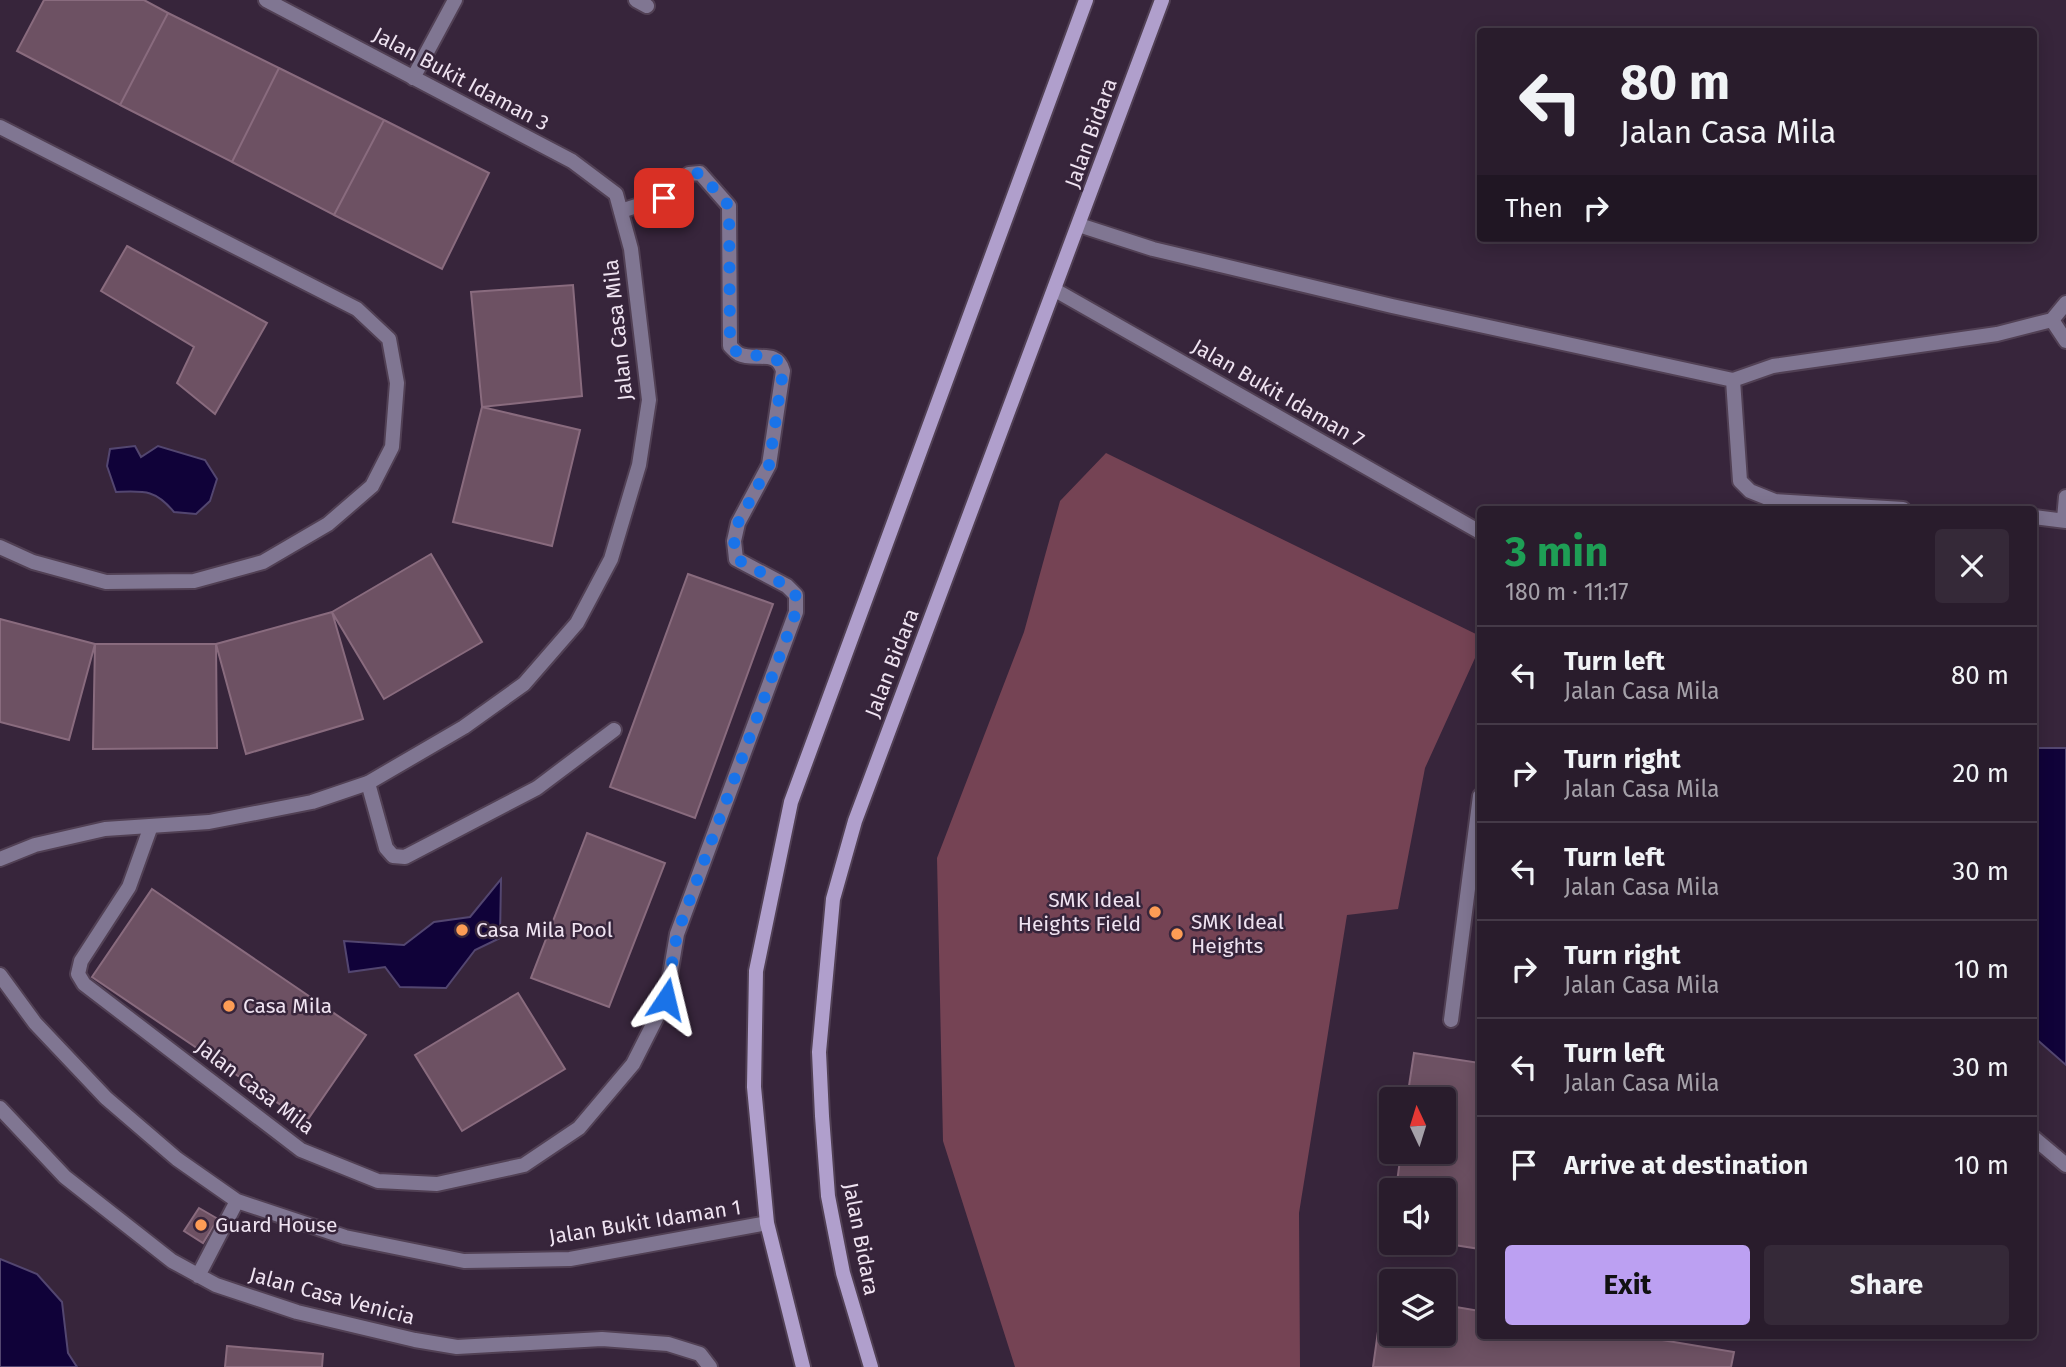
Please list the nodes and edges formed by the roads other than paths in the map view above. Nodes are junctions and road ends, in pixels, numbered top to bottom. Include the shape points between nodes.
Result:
1 (266, 0) edge
2 (454, 0) edge
3 (1086, 0) edge
4 (1162, 0) edge
5 (413, 78) junction
6 (0, 127) edge
7 (621, 211) junction
8 (1079, 226) junction
9 (1055, 290) junction
10 (2066, 303) edge
11 (2052, 320) junction
12 (2066, 341) edge
13 (1733, 380) junction
14 (2066, 497) edge
15 (1855, 506) edge
16 (2037, 517) edge
17 (2065, 520) edge
18 (1477, 530) edge
19 (0, 547) edge
20 (614, 730) dead end
21 (368, 783) junction
22 (1477, 819) edge
23 (151, 826) junction
24 (0, 859) edge
25 (0, 975) edge
26 (1451, 1020) dead end
27 (0, 1108) edge
28 (2037, 1141) edge
29 (2066, 1165) edge
30 (237, 1201) junction
31 (767, 1223) junction
32 (198, 1276) junction
33 (710, 1367) edge
34 (803, 1367) edge
35 (872, 1367) edge

1 - 5 street, Jalan Bukit Idaman 3
2 - 5 street
3 - 31 main road via 791,802 757,971 754,1087
4 - 8 main road, Jalan Bidara
5 - 7 street, Jalan Bukit Idaman 3 via 572,161 616,194
6 - 19 street via 357,309 389,339 397,383 392,447 372,486 328,524 263,562 194,581 106,582 33,562
7 - 21 street, Jalan Casa Mila via 631,249 649,400 639,465 611,559 577,623 524,684 464,727
7 - 23 street, Jalan Casa Mila via 664,198 689,174 700,173 729,206 730,346 739,354 772,357 783,371 769,465 738,523 736,559 787,586 796,596 796,612 677,934 666,999 633,1064 579,1128 524,1165 437,1184 378,1181 301,1150 84,984 78,974 81,961 129,887
8 - 9 main road, Jalan Bidara
8 - 13 street via 1153,249 1392,306
9 - 18 street, Jalan Bukit Idaman 7
9 - 35 main road, Jalan Bidara via 855,821 834,899 819,1052 828,1196 843,1273
10 - 11 street
11 - 12 street
11 - 13 street via 1997,334 1773,366
13 - 15 street via 1740,481 1750,492 1775,501
14 - 17 street
16 - 17 street
20 - 21 street via 537,788 405,857 393,856 386,848
21 - 23 street, Jalan Casa Mila via 312,802 209,822
22 - 26 street
23 - 24 street, Jalan Casa Mila via 105,829 35,845
25 - 30 street, Jalan Bukit Idaman 1 via 35,1023 106,1098 177,1160
27 - 32 street, Jalan Casa Venicia via 65,1177
28 - 29 street
30 - 31 street, Jalan Bukit Idaman 1 via 345,1237 464,1261 570,1259
30 - 32 street
31 - 34 main road
32 - 33 street, Jalan Casa Venicia via 297,1312 415,1340 457,1347 602,1339 668,1344 700,1354

